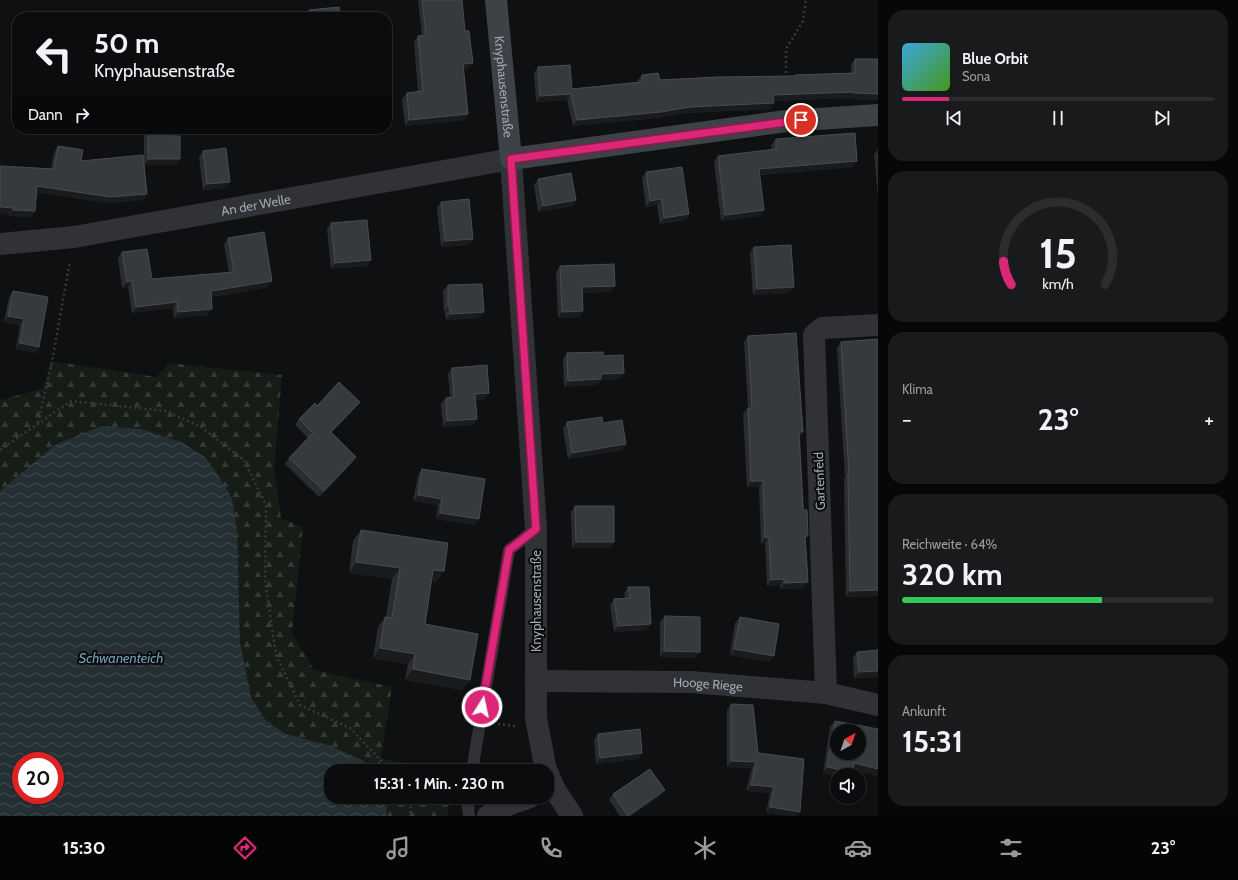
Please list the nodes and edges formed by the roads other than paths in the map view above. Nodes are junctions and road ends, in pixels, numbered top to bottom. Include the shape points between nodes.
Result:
1 (496, 0) edge
2 (878, 115) edge
3 (511, 159) junction
4 (0, 244) edge
5 (878, 325) edge
6 (536, 529) junction
7 (536, 681) junction
8 (826, 693) junction
9 (878, 705) edge
10 (473, 764) edge
11 (545, 764) edge
12 (554, 789) edge
13 (468, 804) edge
14 (510, 804) edge
15 (469, 816) edge
16 (488, 816) edge
17 (572, 816) edge

1 - 3 main road, Knyphausenstraße
2 - 3 main road via 786,121
3 - 4 street, An der Welle via 74,237
3 - 6 street, Knyphausenstraße
5 - 8 street, Gartenfeld via 822,328 814,335
6 - 7 street, Knyphausenstraße
6 - 10 lane via 509,550
7 - 8 street, Hooge Riege via 691,682
7 - 11 street, Knyphausenstraße via 536,718
8 - 9 street, Hooge Riege
12 - 17 street, Knyphausenstraße
13 - 15 lane
14 - 16 street

